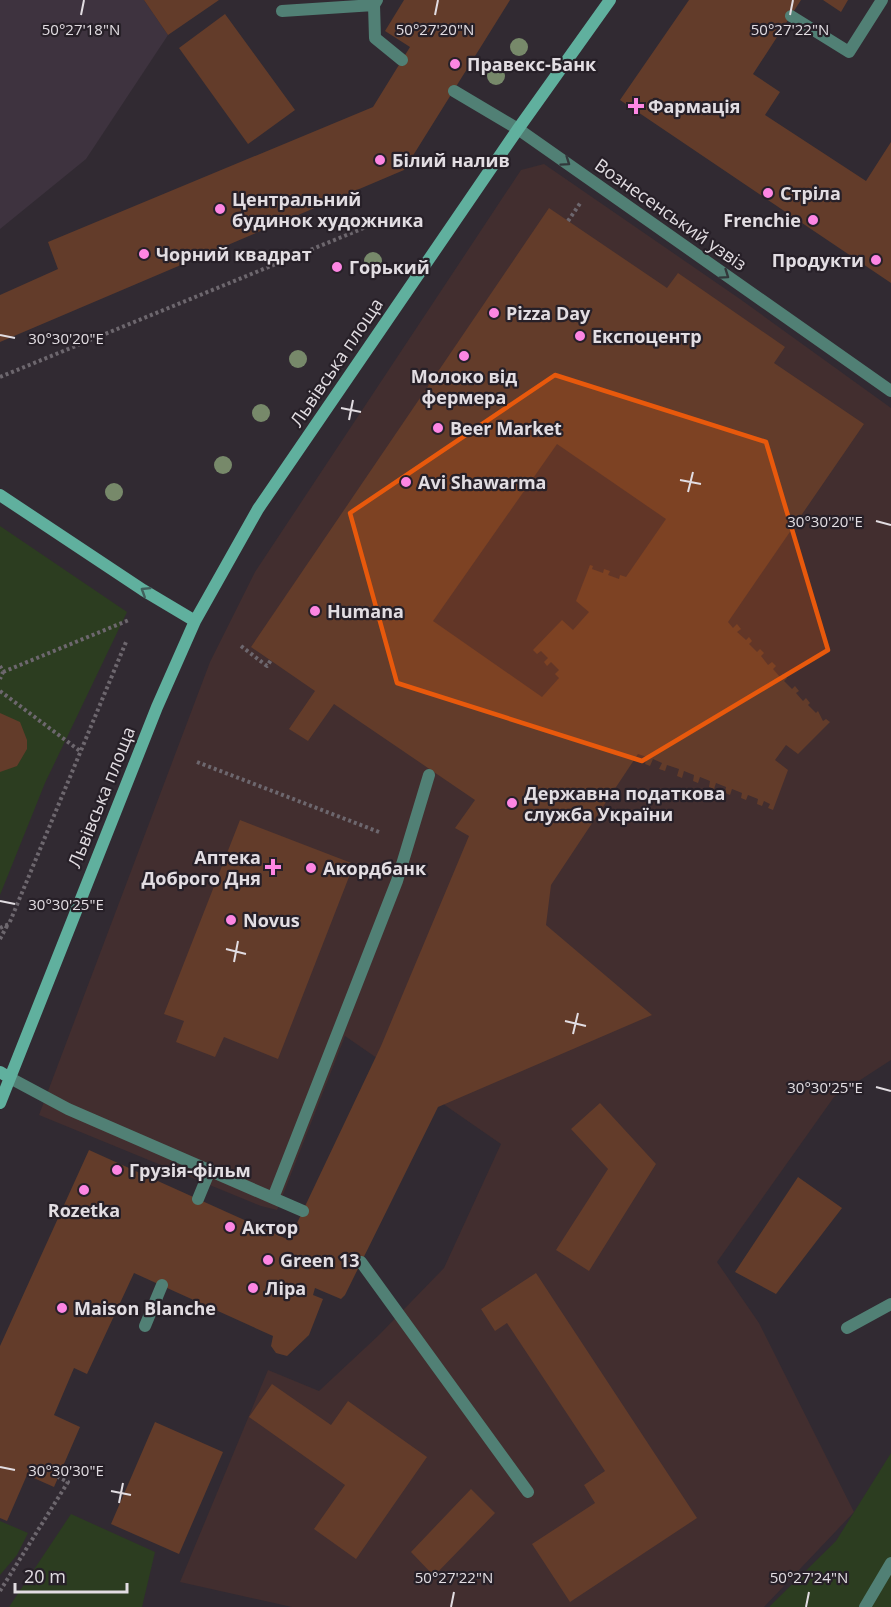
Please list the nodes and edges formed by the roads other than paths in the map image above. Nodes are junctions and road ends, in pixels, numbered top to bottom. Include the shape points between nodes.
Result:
1 (610, 0) edge
2 (882, 0) edge
3 (376, 3) edge
4 (282, 11) dead end
5 (791, 16) dead end
6 (402, 60) dead end
7 (454, 91) dead end
8 (518, 129) junction
9 (891, 392) edge
10 (0, 495) edge
11 (195, 621) junction
12 (429, 775) dead end
13 (5, 1075) edge
14 (0, 1103) edge
15 (210, 1170) junction
16 (273, 1198) junction
17 (198, 1199) dead end
18 (303, 1211) dead end
19 (361, 1262) dead end
20 (162, 1285) dead end
21 (891, 1304) edge
22 (145, 1326) dead end
23 (847, 1328) dead end
24 (528, 1492) dead end
25 (891, 1563) edge
26 (865, 1607) edge

1 - 8 main road, Львівська площа
2 - 5 street via 849,52
3 - 4 street
3 - 6 street via 375,38
7 - 8 street, Вознесенський узвіз
8 -> 9 street, Вознесенський узвіз
8 - 11 main road, Львівська площа via 264,500
11 -> 10 main road
11 - 13 main road, Львівська площа
12 - 16 street via 397,881
13 - 14 main road, Львівська площа
13 - 15 street via 68,1109
15 - 16 street
15 - 17 street
16 - 18 street
19 - 24 street
20 - 22 street
21 - 23 street
25 - 26 street

